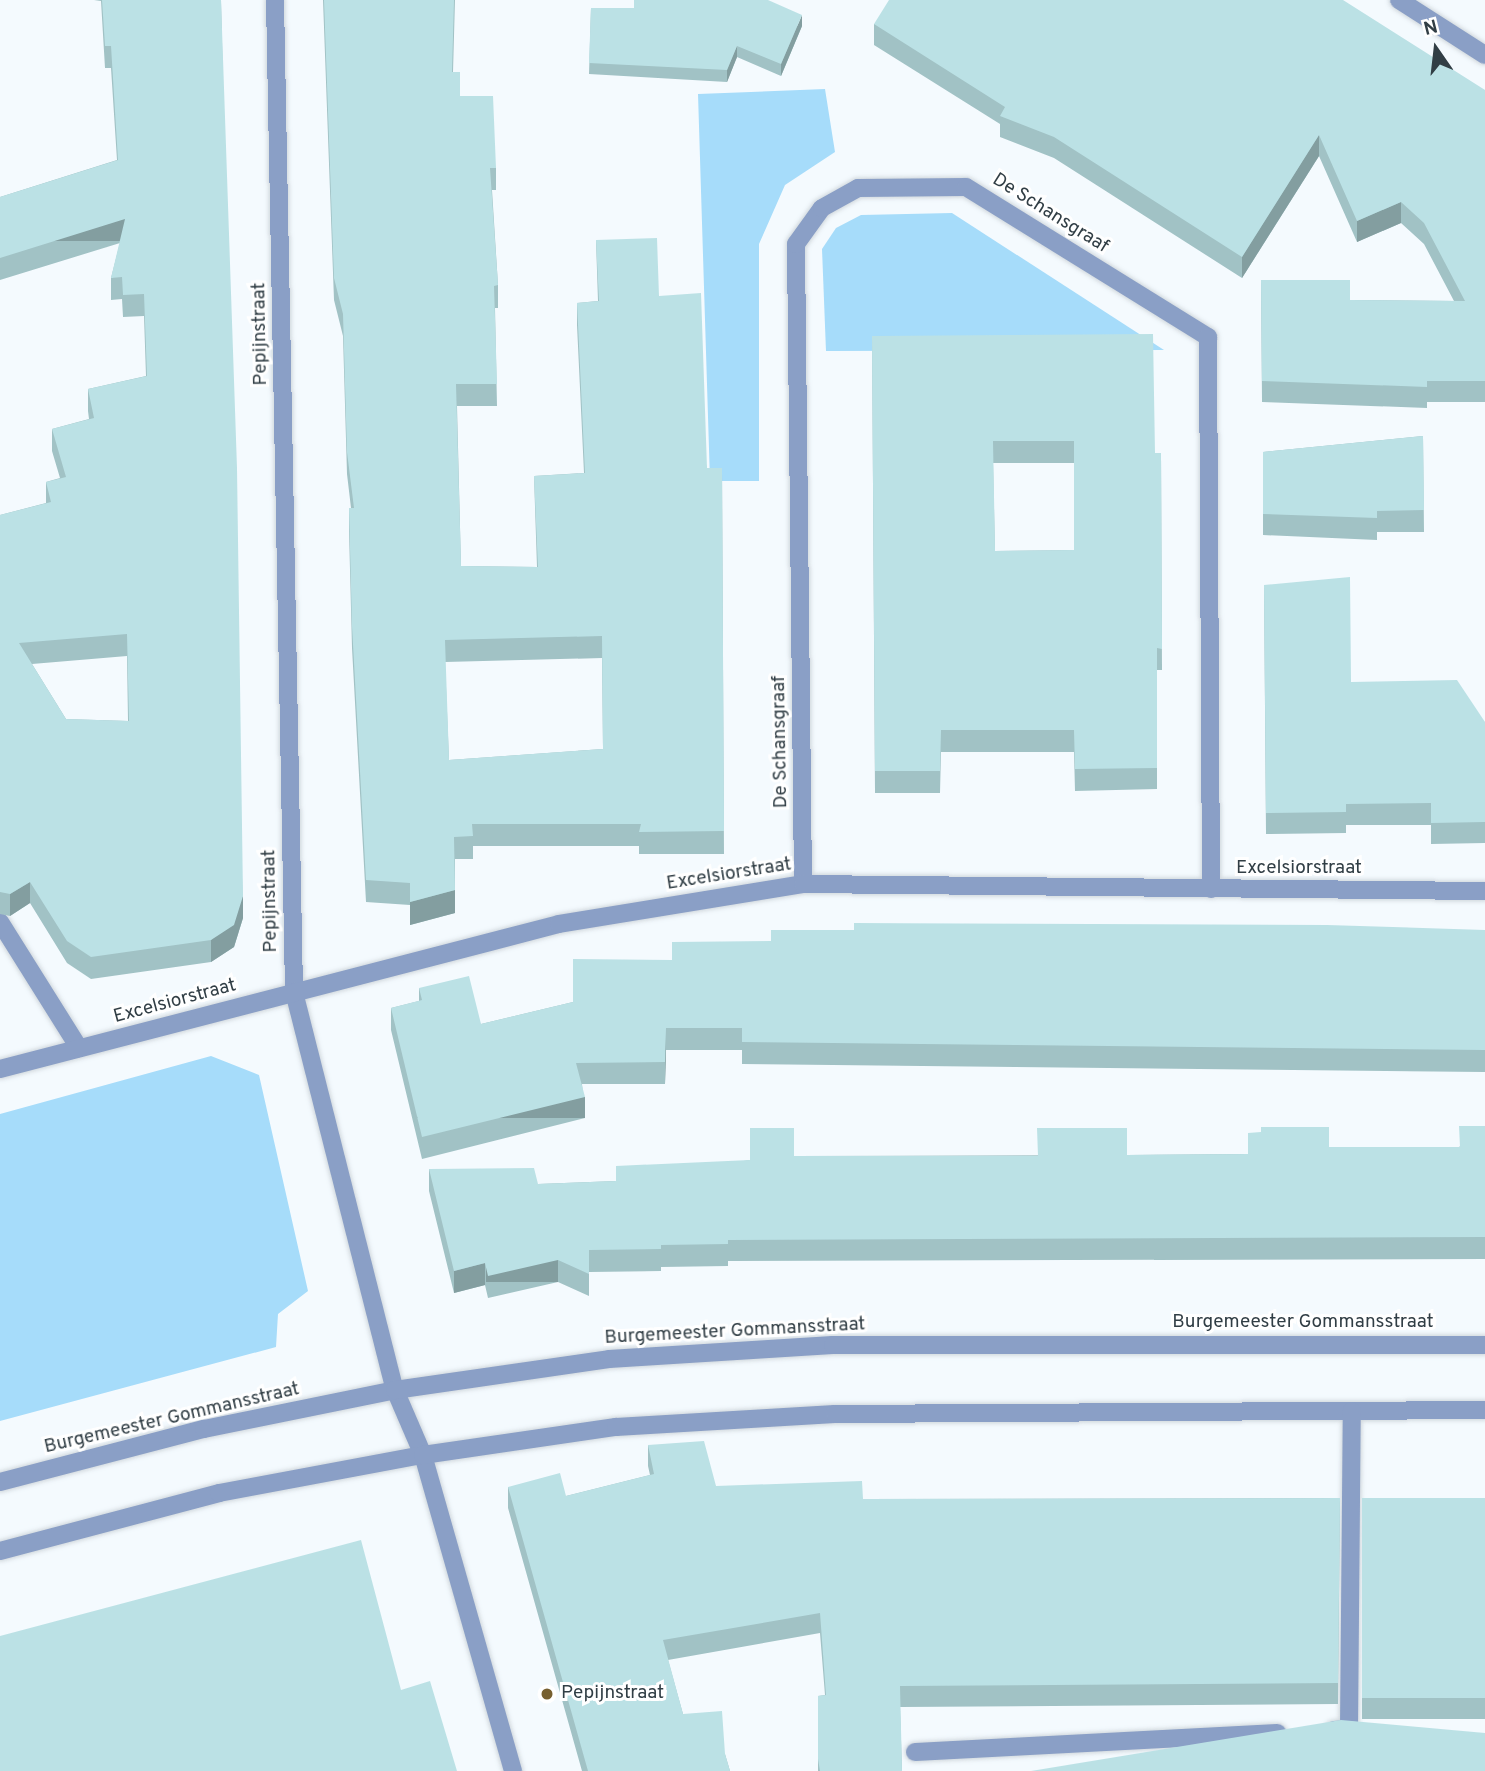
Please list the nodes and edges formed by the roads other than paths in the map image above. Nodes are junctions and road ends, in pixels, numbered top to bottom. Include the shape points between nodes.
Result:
1 (275, 0) edge
2 (1399, 0) edge
3 (1485, 55) edge
4 (803, 884) junction
5 (1211, 889) junction
6 (1485, 891) edge
7 (0, 922) edge
8 (294, 992) junction
9 (79, 1048) junction
10 (0, 1069) edge
11 (1485, 1345) edge
12 (396, 1390) junction
13 (1352, 1410) junction
14 (1485, 1410) edge
15 (423, 1455) junction
16 (0, 1482) edge
17 (0, 1551) edge
18 (915, 1752) dead end
19 (513, 1771) edge

1 - 8 street, Pepijnstraat
2 - 3 street
4 - 5 street, Excelsiorstraat
4 - 5 street, De Schansgraaf via 796,244 822,208 858,187 966,187 1208,337
4 - 8 street, Excelsiorstraat via 559,924
5 - 6 street, Excelsiorstraat
7 - 9 street
8 - 9 street, Excelsiorstraat
8 - 12 street, Pepijnstraat
9 - 10 street, Excelsiorstraat
11 - 12 street, Burgemeester Gommansstraat via 833,1345 609,1359
12 - 15 street, Pepijnstraat
12 - 16 street, Burgemeester Gommansstraat via 204,1429
13 - 14 street
13 - 15 street via 835,1414 616,1427
13 - 18 street via 1356,1730
15 - 17 street via 219,1493
15 - 19 street, Pepijnstraat

